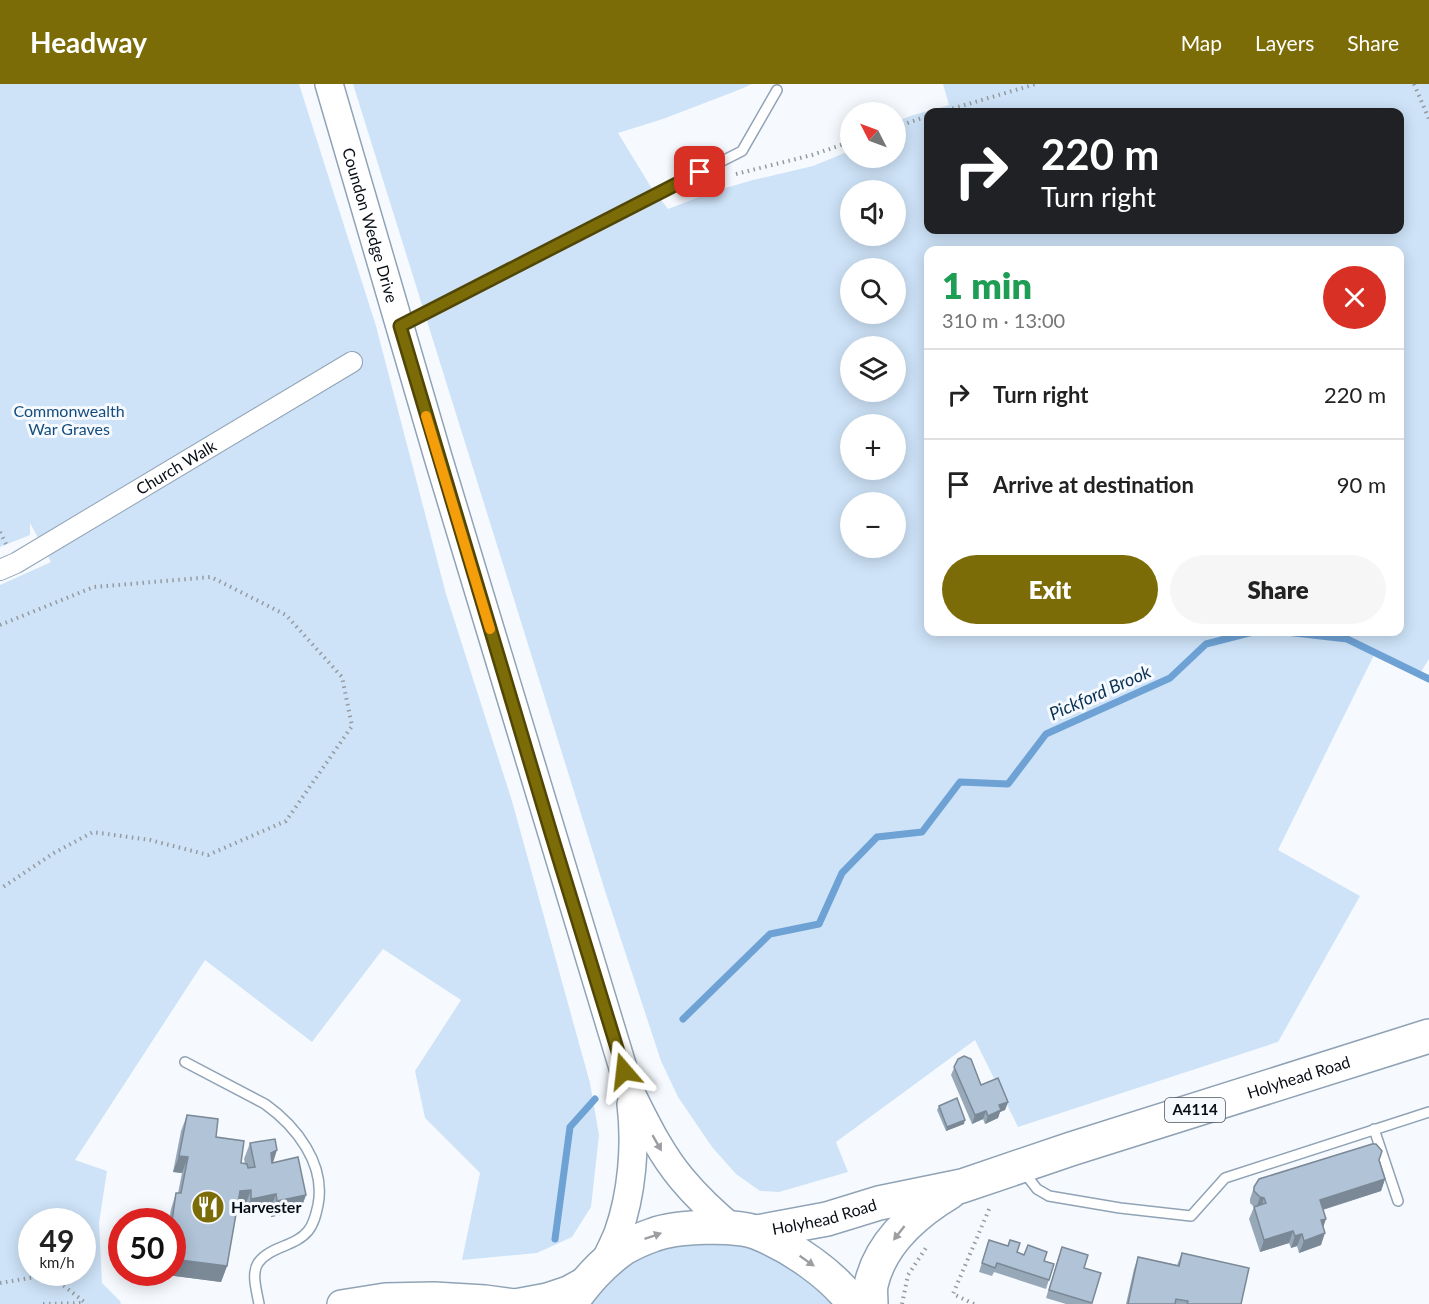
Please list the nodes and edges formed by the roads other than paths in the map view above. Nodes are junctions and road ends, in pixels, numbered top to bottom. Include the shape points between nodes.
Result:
1 (329, 84) edge
2 (777, 90) dead end
3 (400, 326) junction
4 (352, 362) dead end
5 (0, 570) edge
6 (1429, 1036) edge
7 (186, 1062) dead end
8 (630, 1091) junction
9 (1429, 1112) edge
10 (1374, 1129) junction
11 (1019, 1166) junction
12 (962, 1185) junction
13 (1398, 1201) dead end
14 (744, 1230) junction
15 (588, 1282) edge
16 (444, 1300) edge
17 (259, 1304) edge
18 (341, 1304) edge
19 (854, 1304) edge
20 (871, 1304) edge

1 - 3 main road, Coundon Wedge Drive
2 - 3 lane via 742,151
3 - 8 main road, Coundon Wedge Drive
4 - 5 street, Church Walk
6 - 11 highway, Holyhead Road / A4114
7 - 17 lane via 265,1104 285,1120 304,1144 317,1175 319,1200 309,1230 299,1240 267,1254 257,1265
8 -> 14 main road, Coundon Wedge Drive via 681,1177 704,1203
8 - 15 main road, Coundon Wedge Drive via 633,1146 628,1189 618,1232
9 - 10 lane
10 - 11 lane via 1225,1178 1191,1216 1049,1196 1037,1189
10 - 13 lane
11 - 12 highway, Holyhead Road / A4114
12 - 14 highway, Holyhead Road / A4114 via 827,1219
12 -> 20 highway, Holyhead Road via 906,1224 881,1257 871,1287
15 -> 14 highway, Holyhead Road via 626,1247 655,1234 679,1229
14 -> 19 highway via 791,1250 822,1272
15 - 16 main road via 547,1297 515,1303
16 - 18 main road via 386,1297

